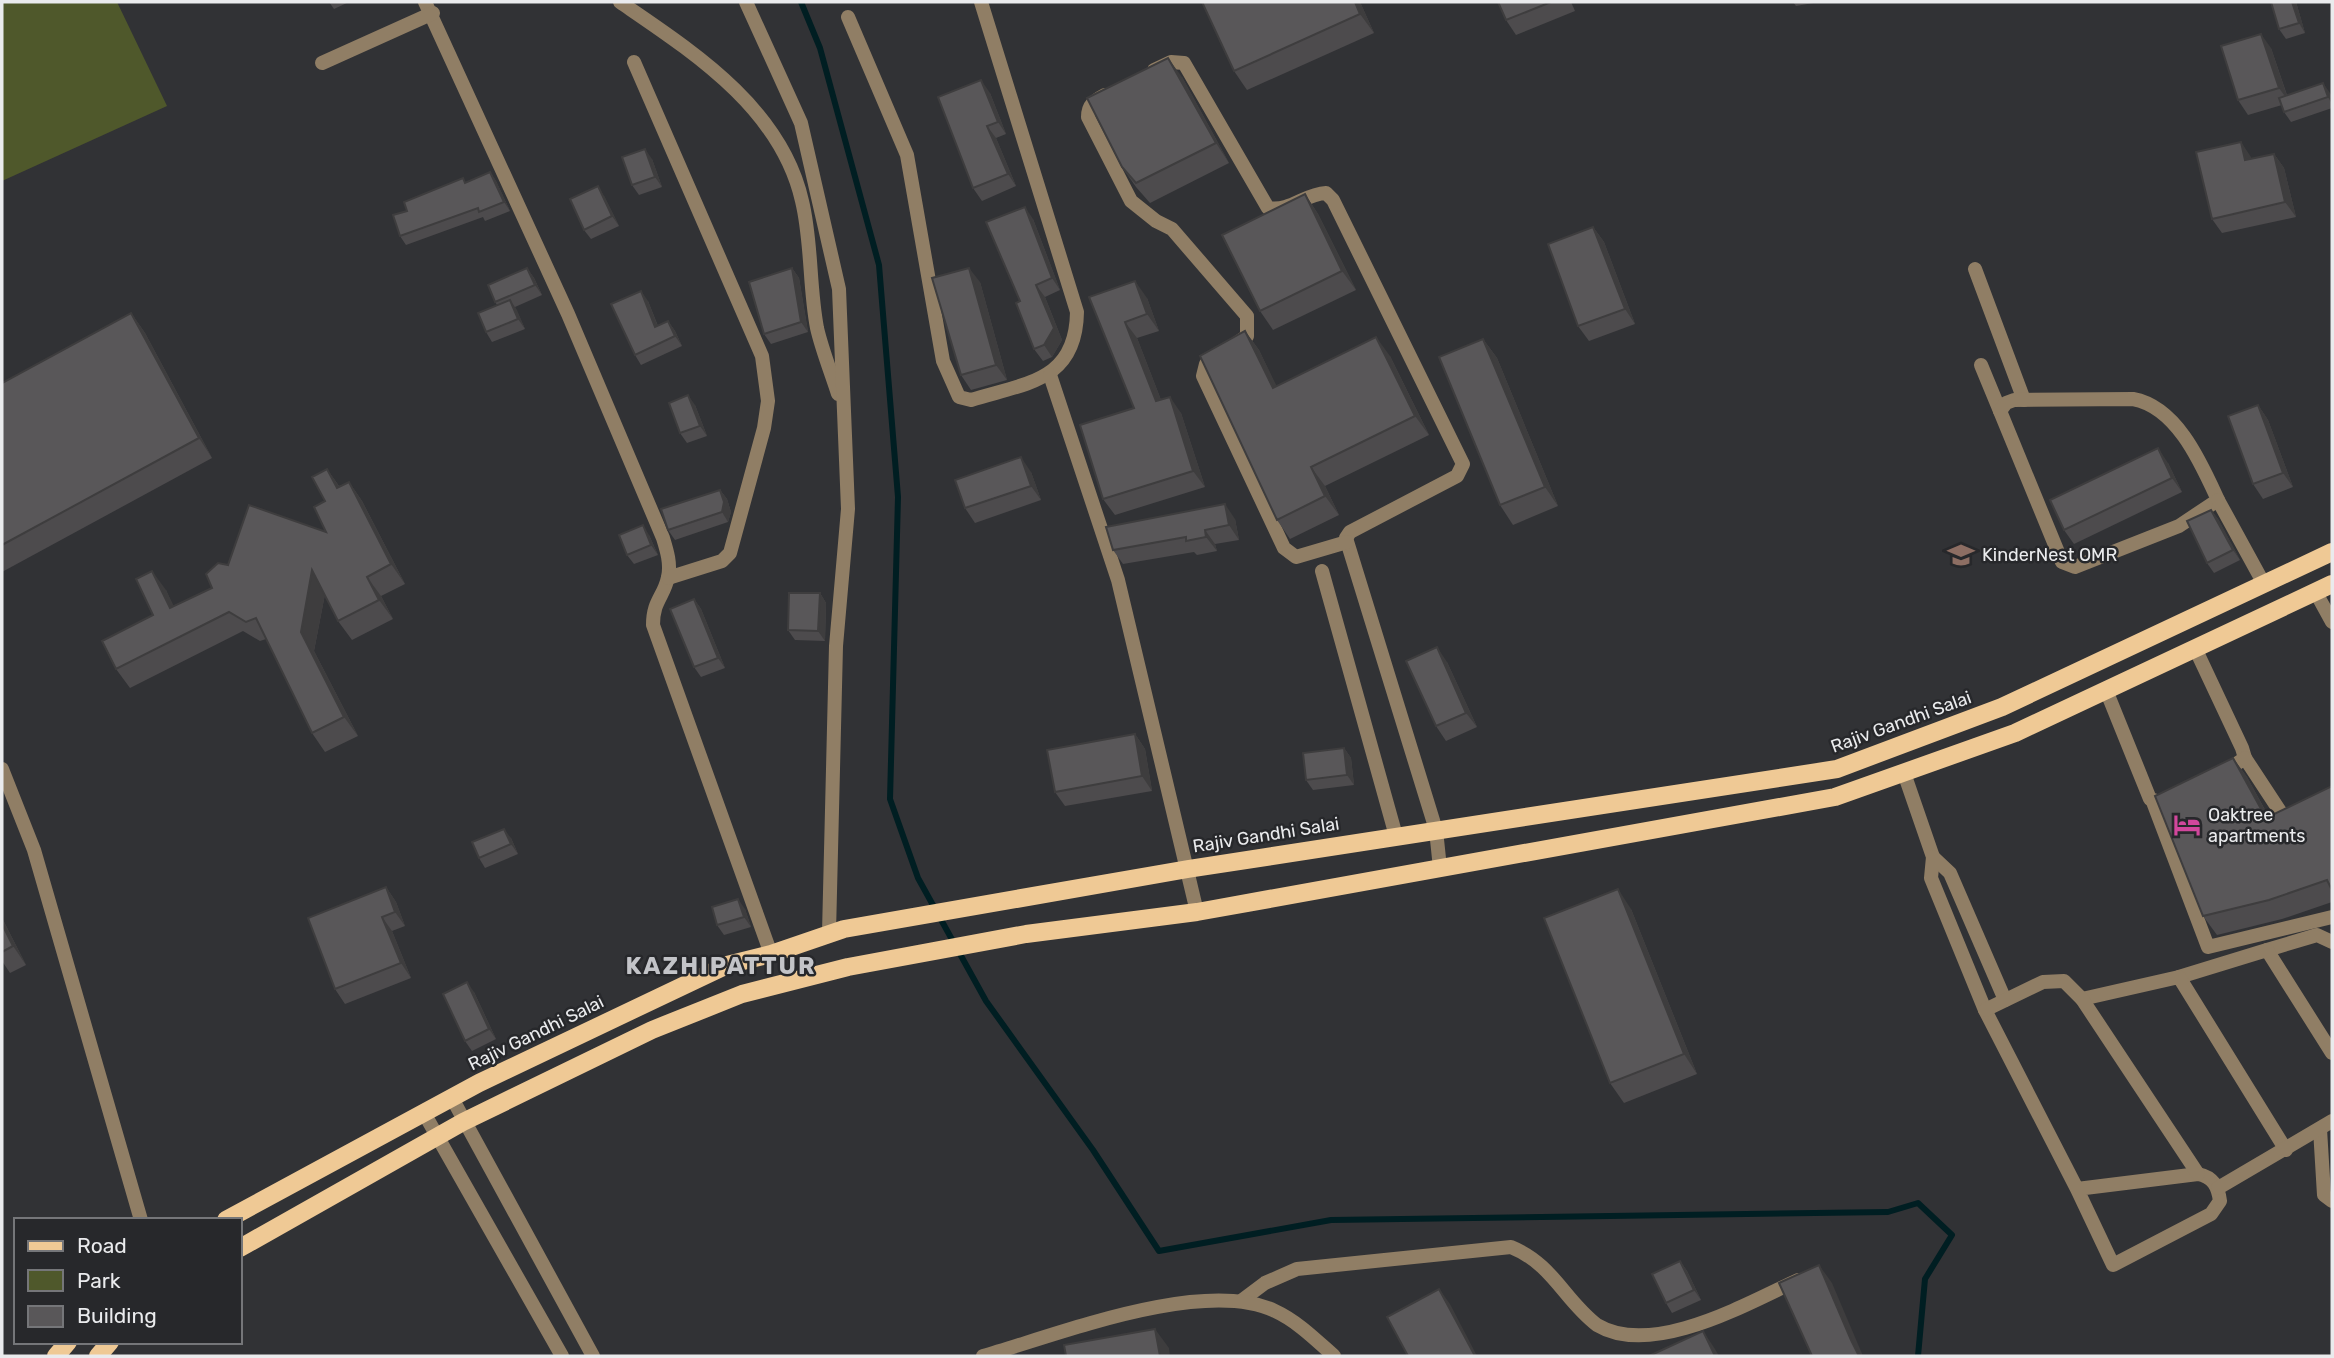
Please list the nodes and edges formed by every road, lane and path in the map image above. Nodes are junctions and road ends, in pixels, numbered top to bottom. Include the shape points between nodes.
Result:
1 (620, 2) edge
2 (746, 2) edge
3 (981, 2) edge
4 (429, 8) edge
5 (848, 17) dead end
6 (634, 62) dead end
7 (322, 63) dead end
8 (1138, 78) edge
9 (1116, 90) edge
10 (1975, 269) dead end
11 (1981, 365) dead end
12 (1050, 375) junction
13 (2024, 400) junction
14 (842, 409) junction
15 (2000, 411) junction
16 (2218, 500) junction
17 (1347, 542) junction
18 (2332, 552) edge
19 (1322, 571) dead end
20 (668, 578) junction
21 (2264, 584) junction
22 (2332, 584) edge
23 (2315, 592) junction
24 (2332, 622) edge
25 (2195, 649) junction
26 (2105, 690) junction
27 (2245, 758) junction
28 (2, 769) edge
29 (1904, 773) junction
30 (2215, 777) edge
31 (6, 787) edge
32 (2192, 788) edge
33 (2153, 802) junction
34 (2310, 811) edge
35 (1436, 830) junction
36 (1396, 836) junction
37 (1933, 857) junction
38 (1440, 868) junction
39 (1188, 869) junction
40 (1197, 912) junction
41 (2332, 917) edge
42 (837, 931) junction
43 (2332, 942) edge
44 (2267, 950) junction
45 (771, 954) junction
46 (2179, 977) junction
47 (2082, 999) junction
48 (2005, 1000) junction
49 (1984, 1010) junction
50 (2332, 1053) edge
51 (452, 1098) junction
52 (424, 1113) junction
53 (463, 1122) junction
54 (2326, 1125) edge
55 (438, 1137) junction
56 (2286, 1150) junction
57 (2198, 1174) junction
58 (2218, 1188) junction
59 (2077, 1189) junction
60 (2332, 1201) edge
61 (140, 1218) edge
62 (230, 1218) edge
63 (242, 1247) edge
64 (1811, 1274) edge
65 (1241, 1301) junction
66 (562, 1356) edge
67 (593, 1356) edge
68 (983, 1356) edge
69 (1334, 1356) edge

1 - 14 street via 699,56 731,85 761,119 785,158 803,203 817,328
2 - 14 street via 801,123 839,289
3 - 12 street via 1077,312 1070,350
4 - 7 street
4 - 20 street via 663,538
5 - 12 street via 907,155 943,361 953,390 971,400
6 - 20 street via 762,356 768,380 764,428 730,553 722,561
8 - 17 street via 1171,61 1184,63 1268,208 1287,208 1318,194 1333,200 1459,455 1463,464 1457,476 1350,532
9 - 17 street via 1094,101 1088,117 1131,201 1172,229 1247,316 1247,335 1206,364 1203,376 1284,548 1296,557
10 - 13 street
11 - 15 street
12 - 39 street via 1118,580
13 - 15 street via 2006,403
13 - 16 street via 2133,399 2158,407 2182,435
14 - 42 street via 848,509 836,646
15 - 16 street via 2068,566 2179,526
16 - 21 street
17 - 35 street
18 - 21 main road, Rajiv Gandhi Salai
19 - 36 street
20 - 45 street via 653,608 653,625
21 - 35 main road, Rajiv Gandhi Salai via 2002,707 1837,769
22 - 23 main road
23 - 24 street
23 - 25 main road
25 - 26 main road
25 - 27 street
26 - 29 main road via 2015,733
26 - 33 street
27 - 30 street
27 - 34 street via 2283,816 2294,819
28 - 31 street
29 - 37 street
29 - 38 main road via 1835,797
31 - 61 street via 34,850
32 - 33 street
33 - 41 street via 2208,947
35 - 36 main road, Rajiv Gandhi Salai
35 - 38 street
36 - 39 main road, Rajiv Gandhi Salai
37 - 48 street via 1950,873
37 - 49 street via 1931,878
38 - 40 main road
39 - 40 street
39 - 42 main road, Rajiv Gandhi Salai
40 - 53 main road via 1026,934 848,967 742,994 652,1030
42 - 45 main road, Rajiv Gandhi Salai
43 - 44 street via 2317,935
44 - 46 street
44 - 50 street
45 - 51 main road, Rajiv Gandhi Salai via 727,965
46 - 47 street
46 - 56 street
47 - 48 street via 2064,981 2054,981
47 - 57 street
48 - 49 street
49 - 59 street
51 - 52 main road, Rajiv Gandhi Salai
51 - 53 street
52 - 55 street
52 - 62 main road, Rajiv Gandhi Salai
53 - 55 main road
53 - 67 street
54 - 56 street
54 - 60 street via 2324,1195
55 - 63 main road
55 - 66 street
56 - 58 street
57 - 58 street via 2208,1175
57 - 59 street
58 - 59 street via 2220,1201 2211,1214 2113,1265
64 - 65 street via 1699,1327 1656,1339 1626,1338 1598,1325 1532,1255 1511,1247 1297,1269 1265,1283
65 - 68 street via 1162,1305
65 - 69 street via 1274,1310

